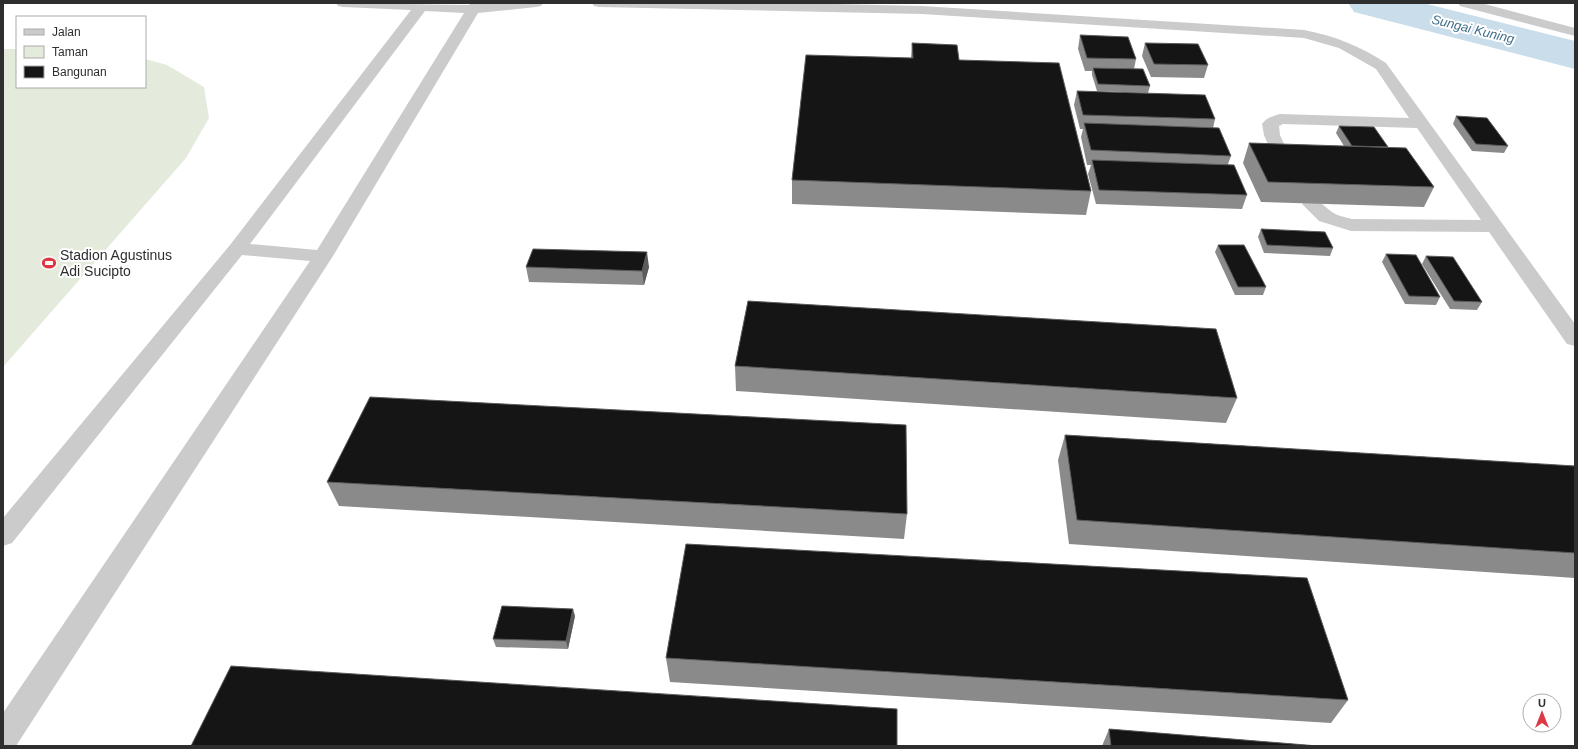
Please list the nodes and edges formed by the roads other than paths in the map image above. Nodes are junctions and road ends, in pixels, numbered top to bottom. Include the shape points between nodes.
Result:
1 (343, 3) edge
2 (536, 3) edge
3 (599, 3) edge
4 (1465, 3) edge
5 (422, 5) edge
6 (475, 6) edge
7 (922, 6) edge
8 (1575, 32) edge
9 (1421, 123) junction
10 (1284, 164) edge
11 (1311, 204) edge
12 (1496, 226) junction
13 (237, 248) junction
14 (323, 256) junction
15 (1575, 339) edge
16 (3, 536) edge
17 (3, 739) edge

1 - 5 street
2 - 6 street
3 - 7 street
4 - 8 street
5 - 6 street
5 - 13 street
6 - 14 street
7 - 9 street via 1304,34 1328,38 1358,51 1381,66
9 - 10 street via 1280,120 1270,124
9 - 12 street
11 - 12 street via 1326,217 1351,225
12 - 15 street
13 - 14 street
13 - 16 street
14 - 17 street

